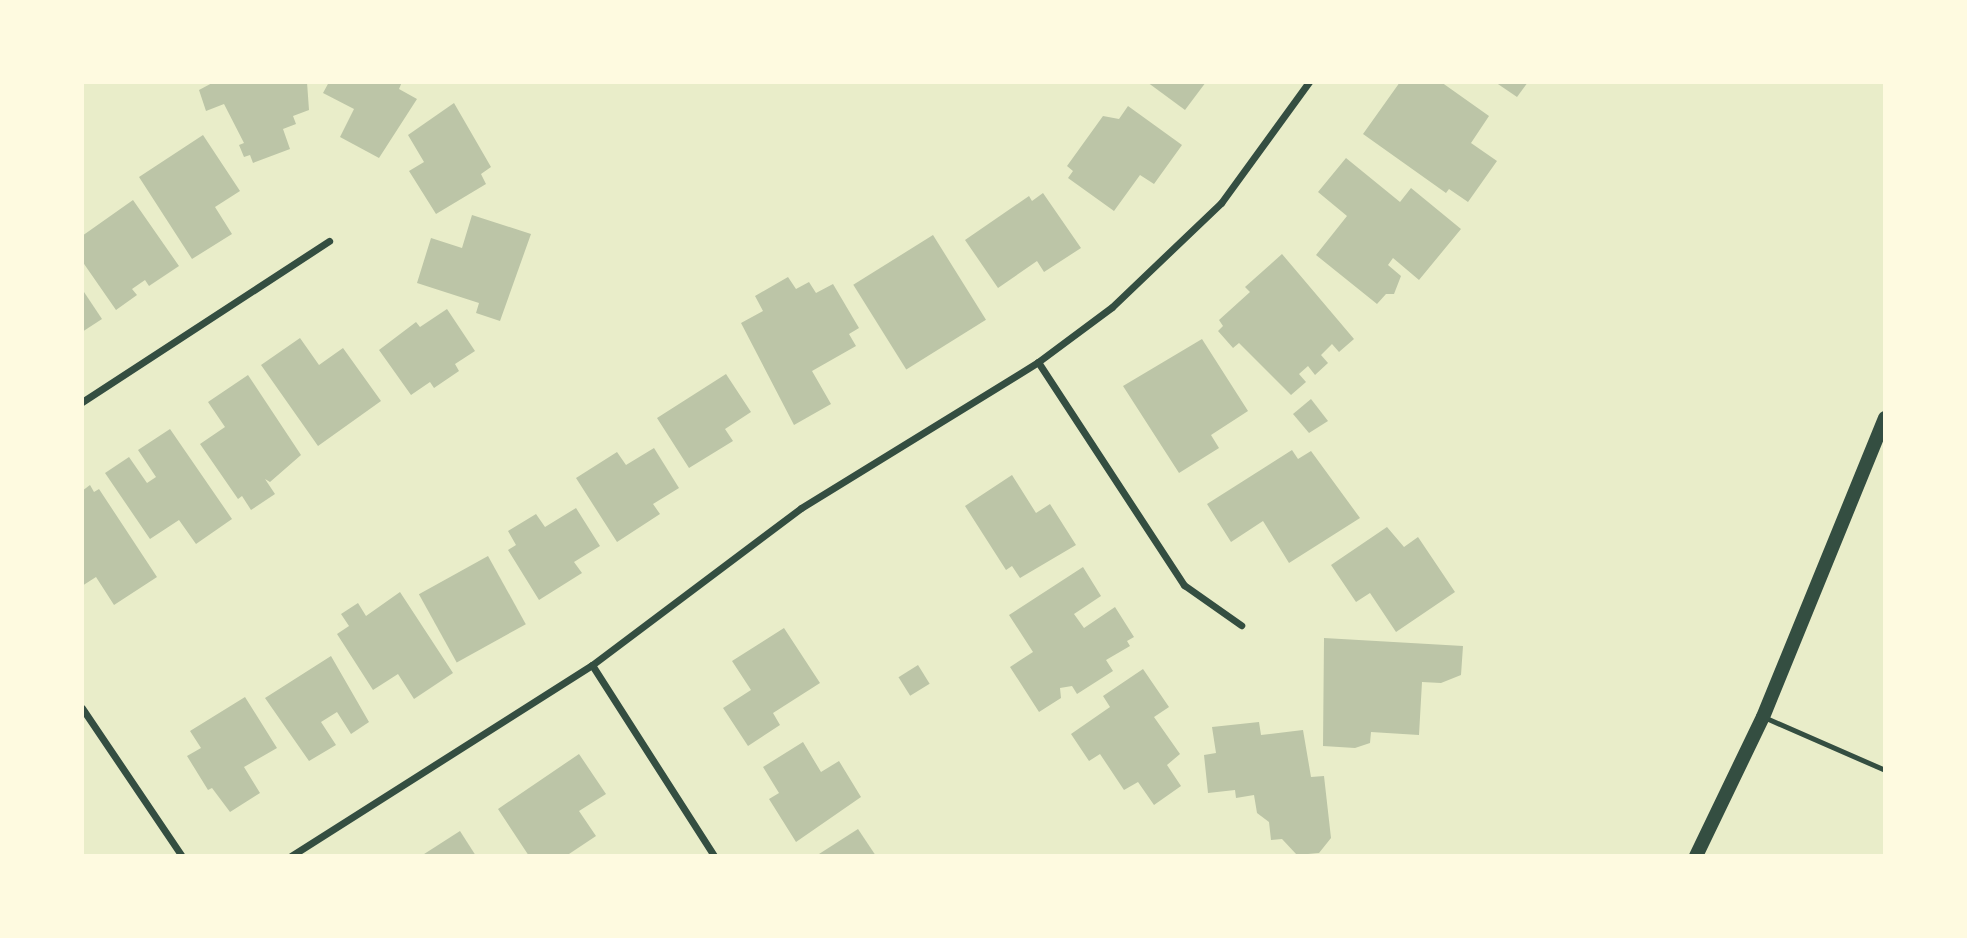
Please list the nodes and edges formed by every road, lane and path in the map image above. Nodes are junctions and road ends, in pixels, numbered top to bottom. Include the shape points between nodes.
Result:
1 (1309, 82) edge
2 (329, 242) dead end
3 (1038, 362) junction
4 (82, 402) edge
5 (1885, 418) edge
6 (1241, 625) dead end
7 (592, 664) junction
8 (82, 708) edge
9 (1763, 717) junction
10 (1885, 770) edge
11 (182, 856) edge
12 (291, 856) edge
13 (715, 856) edge
14 (1696, 856) edge

1 - 3 street via 1221,203 1112,307
2 - 4 street
3 - 6 street via 1184,585
3 - 7 street via 801,508
5 - 9 main road
7 - 12 street
7 - 13 street
8 - 11 street
9 - 10 lane
9 - 14 main road

